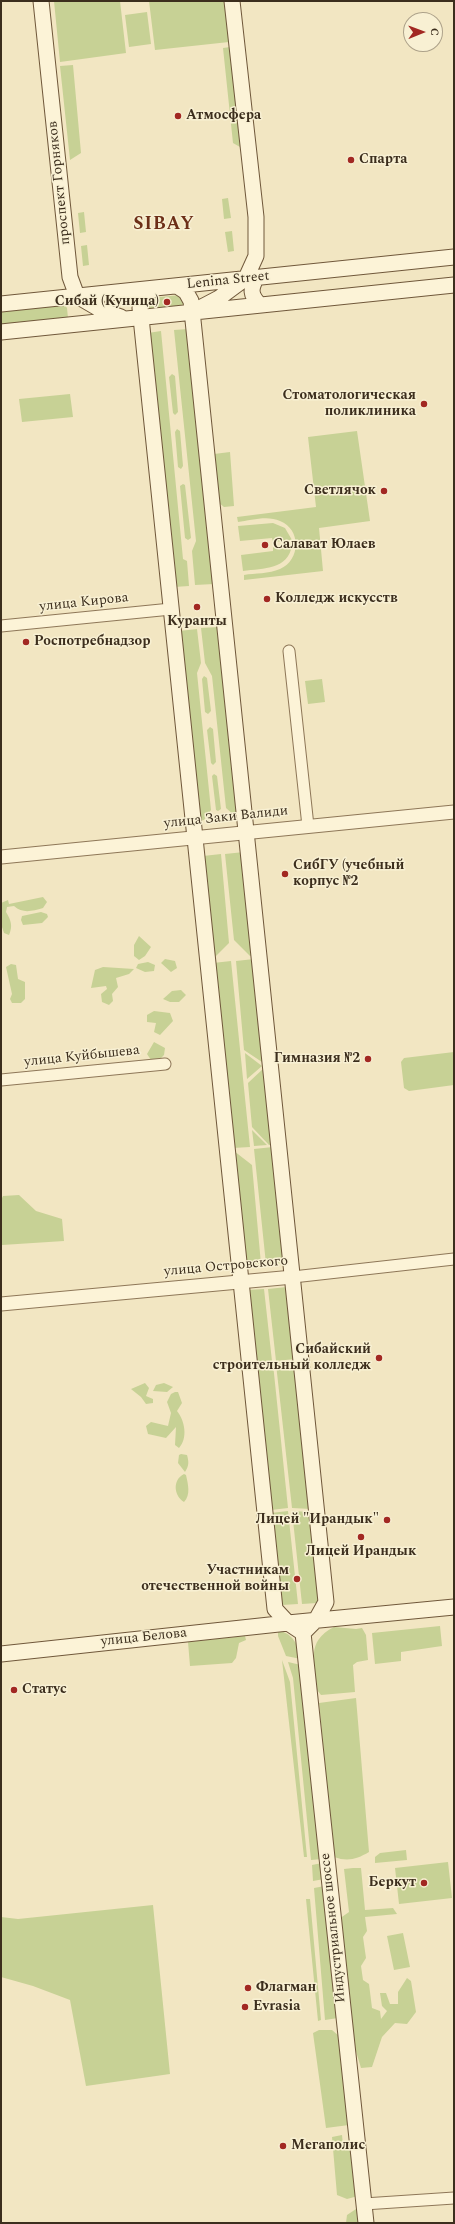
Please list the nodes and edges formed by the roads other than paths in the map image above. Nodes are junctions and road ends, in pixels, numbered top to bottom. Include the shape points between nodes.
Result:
1 (41, 1) edge
2 (232, 1) edge
3 (454, 257) edge
4 (252, 278) junction
5 (454, 285) edge
6 (177, 286) junction
7 (155, 288) junction
8 (74, 297) junction
9 (1, 304) edge
10 (260, 305) junction
11 (192, 312) junction
12 (141, 317) junction
13 (73, 324) junction
14 (1, 332) edge
15 (171, 609) junction
16 (1, 626) edge
17 (289, 651) dead end
18 (454, 812) edge
19 (308, 826) junction
20 (246, 832) junction
21 (195, 837) junction
22 (1, 857) edge
23 (165, 1064) dead end
24 (1, 1080) edge
25 (454, 1259) edge
26 (293, 1277) junction
27 (241, 1280) junction
28 (1, 1304) edge
29 (326, 1602) junction
30 (454, 1607) edge
31 (275, 1609) junction
32 (342, 1618) junction
33 (316, 1620) junction
34 (288, 1623) junction
35 (269, 1625) junction
36 (303, 1633) junction
37 (1, 1654) edge
38 (454, 2198) edge
39 (364, 2204) junction
40 (366, 2223) edge

1 - 8 main road, проспект Горняков
2 - 4 main road via 256,217 256,256
3 - 4 main road, Lenina Street
4 - 6 main road, Lenina Street
4 - 10 main road via 252,297
4 - 11 main road
5 - 10 main road, Lenina Street
6 - 7 main road, Lenina Street
6 - 11 main road via 186,292 191,301
7 - 8 main road, Lenina Street
7 - 12 main road via 144,296 140,308
8 - 9 main road, Lenina Street
8 - 12 main road via 120,317
8 - 13 main road, проспект Горняков via 78,314
10 - 11 main road, Lenina Street
11 - 12 main road, Lenina Street
11 - 20 main road
12 - 13 main road, Lenina Street
12 - 15 main road
13 - 14 main road, Lenina Street
15 - 16 street, улица Кирова
15 - 21 main road
17 - 19 street
18 - 19 street, улица Заки Валиди
19 - 20 street, улица Заки Валиди
20 - 21 street, улица Заки Валиди
20 - 26 main road
21 - 22 street, улица Заки Валиди
21 - 27 main road
23 - 24 street, улица Куйбышева
25 - 26 street, улица Островского
26 - 27 street, улица Островского
26 - 29 main road
27 - 28 street, улица Островского
27 - 31 main road
29 - 32 main road
29 - 33 main road
30 - 32 main road
31 - 34 main road
31 - 35 main road
32 - 33 main road
33 - 34 main road, улица Белова
33 - 36 main road
34 - 35 main road, улица Белова
34 - 36 main road
35 - 37 main road, улица Белова
36 - 39 main road, Индустриальное шоссе
38 - 39 street
39 - 40 main road, Индустриальное шоссе

